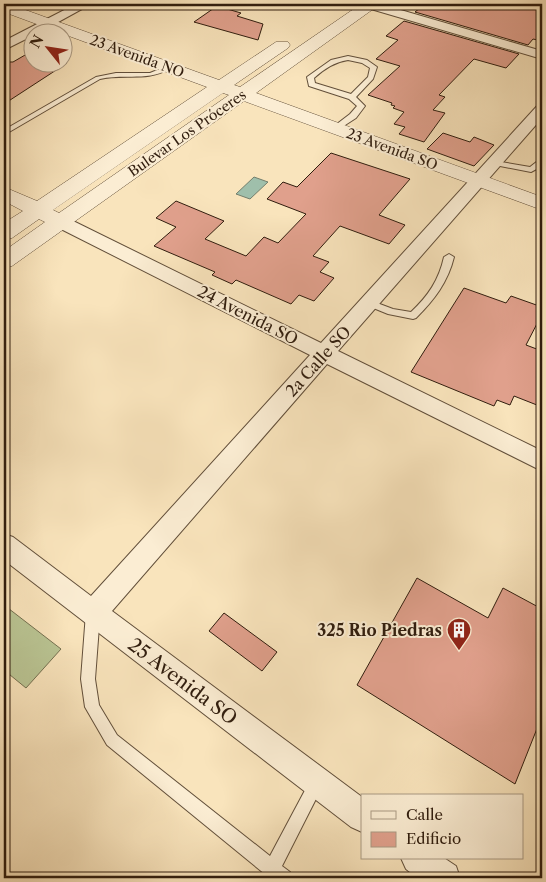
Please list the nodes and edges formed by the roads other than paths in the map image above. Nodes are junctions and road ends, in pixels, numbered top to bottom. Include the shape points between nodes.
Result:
1 (85, 4) edge
2 (343, 4) edge
3 (370, 4) edge
4 (4, 6) edge
5 (45, 22) edge
6 (50, 22) edge
7 (72, 32) edge
8 (22, 37) edge
9 (4, 46) edge
10 (542, 55) edge
11 (167, 68) junction
12 (219, 86) junction
13 (242, 95) junction
14 (352, 98) junction
15 (542, 109) edge
16 (336, 129) junction
17 (4, 133) edge
18 (542, 162) edge
19 (495, 163) junction
20 (478, 181) junction
21 (4, 193) edge
22 (542, 204) edge
23 (37, 210) junction
24 (61, 222) junction
25 (4, 233) edge
26 (449, 257) dead end
27 (4, 262) edge
28 (370, 303) junction
29 (324, 353) junction
30 (542, 462) edge
31 (4, 545) edge
32 (93, 613) junction
33 (317, 782) junction
34 (361, 815) edge
35 (420, 860) edge
36 (278, 873) edge
37 (444, 878) edge

1 - 6 street
2 - 12 street, Bulevar Los Próceres
3 - 10 street
3 - 13 street, Bulevar Los Próceres
4 - 5 street, 23 Avenida NO
7 - 11 street, 23 Avenida NO
8 - 9 street
11 - 12 street, 23 Avenida NO
11 - 17 lane via 147,77 109,74 98,78
12 - 13 street, 23 Avenida NO
12 - 23 street, Bulevar Los Próceres
13 - 16 street, 23 Avenida SO
13 - 24 street, Bulevar Los Próceres
14 - 14 lane via 312,84 310,77 332,60 345,58 368,63 374,67 372,78
14 - 16 lane via 361,106
15 - 19 street, 2a Calle SO
16 - 20 street, 23 Avenida SO
18 - 19 lane via 531,170
19 - 20 street, 2a Calle SO
20 - 22 street, 23 Avenida SO
20 - 28 street, 2a Calle SO
21 - 23 street
23 - 24 street
23 - 25 street, Bulevar Los Próceres
24 - 27 street, Bulevar Los Próceres
24 - 29 street, 24 Avenida SO
26 - 28 lane via 446,273 433,296 413,316 391,312
28 - 29 street, 2a Calle SO
29 - 30 street, 24 Avenida SO
29 - 32 street, 2a Calle SO
31 - 32 street, 25 Avenida SO
32 - 33 street, 25 Avenida SO
32 - 36 lane via 88,678 92,706 112,740
33 - 34 street, 25 Avenida SO
33 - 36 lane
35 - 37 street

